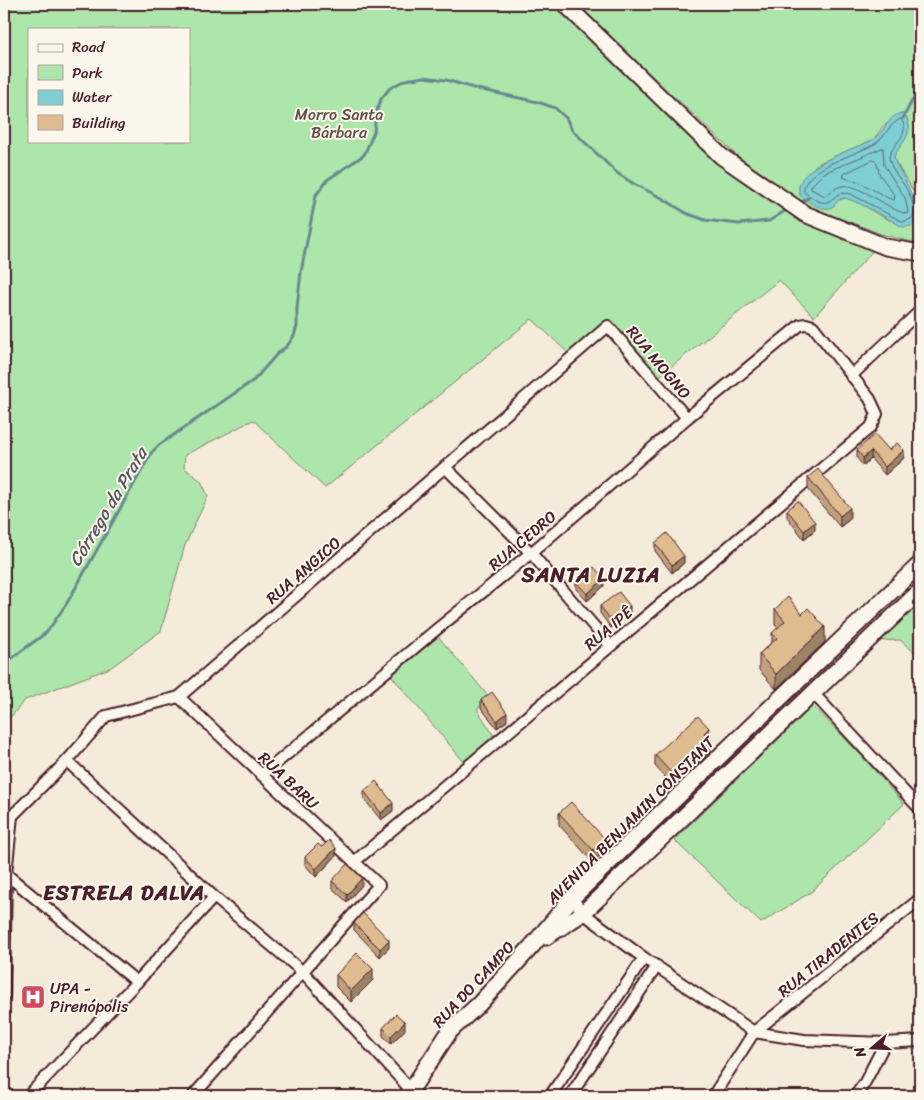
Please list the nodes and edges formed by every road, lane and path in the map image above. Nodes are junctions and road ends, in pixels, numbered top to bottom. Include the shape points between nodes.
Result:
1 (565, 4) edge
2 (920, 253) edge
3 (920, 311) edge
4 (608, 326) joint
5 (851, 376) junction
6 (687, 418) junction
7 (446, 467) junction
8 (531, 553) junction
9 (920, 564) edge
10 (920, 591) edge
11 (610, 645) junction
12 (813, 693) junction
13 (178, 697) junction
14 (67, 761) junction
15 (698, 775) junction
16 (262, 776) junction
17 (712, 790) junction
18 (920, 809) edge
19 (8, 818) edge
20 (354, 862) junction
21 (6, 874) junction
22 (214, 896) junction
23 (572, 898) junction
24 (920, 899) edge
25 (583, 913) junction
26 (532, 946) junction
27 (644, 958) junction
28 (657, 966) junction
29 (303, 972) junction
30 (137, 982) junction
31 (4, 996) edge
32 (754, 1032) junction
33 (920, 1041) edge
34 (885, 1043) junction
35 (409, 1093) edge
36 (554, 1094) edge
37 (28, 1096) edge
38 (193, 1096) edge
39 (570, 1096) edge
40 (713, 1096) edge
41 (855, 1096) edge

1 - 2 street via 721,156 805,214 886,248
3 - 5 street
4 - 6 street, RUA MOGNO
4 - 7 street, RUA ANGICO
5 - 6 street, RUA CEDRO via 813,326 800,325
5 - 11 street, RUA IPÊ via 870,399 876,414 871,427
6 - 8 street, RUA CEDRO
7 - 8 street
7 - 13 street, RUA ANGICO
8 - 11 street
8 - 16 street, RUA CEDRO
9 - 15 street, AVENIDA BENJAMIN CONSTANT
10 - 12 street, AVENIDA BENJAMIN CONSTANT
11 - 20 street, RUA IPÊ
12 - 17 street, AVENIDA BENJAMIN CONSTANT
12 - 18 street
13 - 14 street, RUA ANGICO via 106,716
13 - 16 street, RUA BARU
14 - 19 street, RUA ANGICO
14 - 22 street
15 - 17 street
15 - 23 street, AVENIDA BENJAMIN CONSTANT
16 - 20 street, RUA BARU
17 - 25 street, AVENIDA BENJAMIN CONSTANT
19 - 21 street
20 - 29 street, RUA BARU via 379,885
21 - 30 street
21 - 31 street
22 - 29 street
22 - 30 street
23 - 25 street
23 - 26 street, AVENIDA BENJAMIN CONSTANT
24 - 32 street, RUA TIRADENTES
25 - 26 street, AVENIDA BENJAMIN CONSTANT
25 - 27 street
26 - 35 street, RUA DO CAMPO via 450,1031
27 - 28 street
27 - 36 street
28 - 32 street
28 - 39 street
29 - 35 street
29 - 38 street
30 - 37 street
32 - 34 street via 804,1040
32 - 40 street, RUA TIRADENTES
33 - 34 street
34 - 41 street

